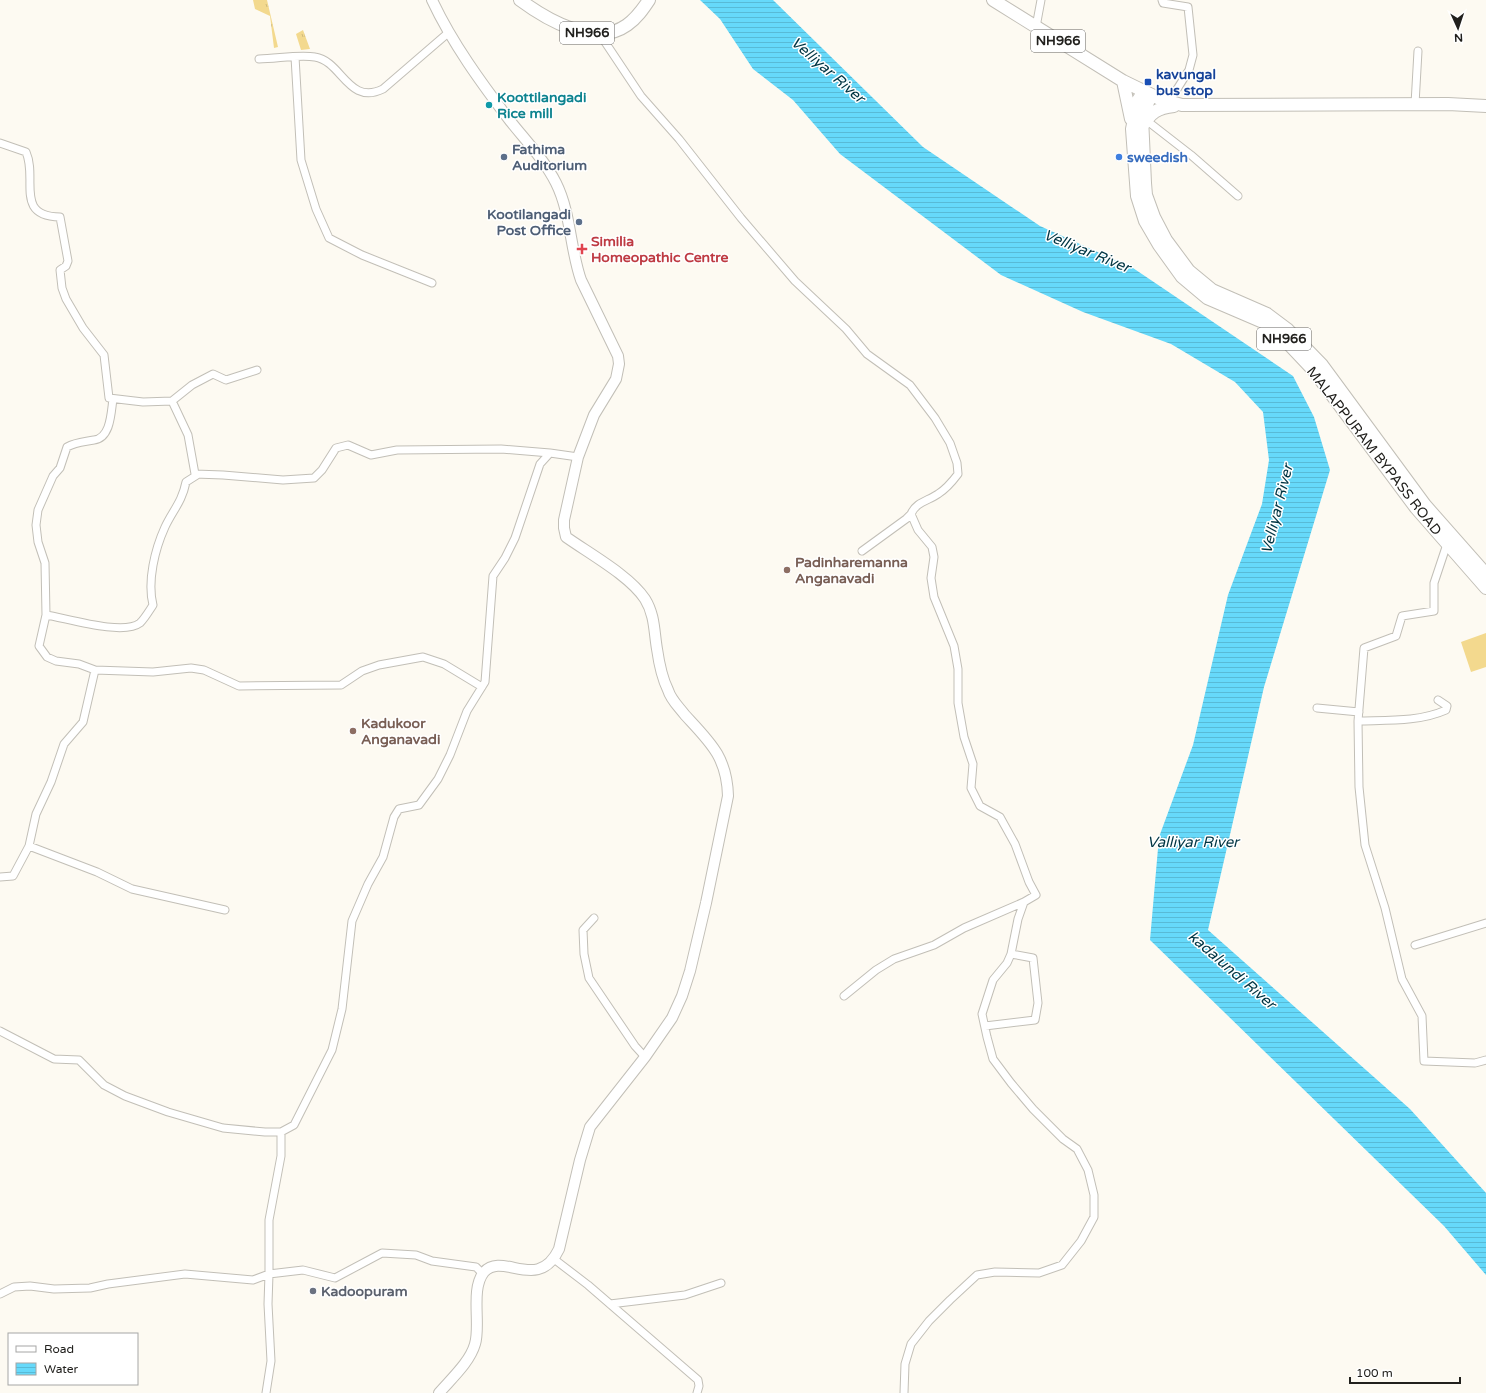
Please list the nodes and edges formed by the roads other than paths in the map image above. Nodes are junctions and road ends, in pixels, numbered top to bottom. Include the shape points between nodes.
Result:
1 (432, 0) edge
2 (520, 0) edge
3 (649, 0) edge
4 (993, 0) edge
5 (1041, 0) edge
6 (1162, 0) edge
7 (1036, 27) junction
8 (448, 33) junction
9 (599, 33) junction
10 (1418, 51) dead end
11 (295, 57) junction
12 (259, 59) dead end
13 (1123, 82) junction
14 (1147, 93) junction
15 (1169, 102) junction
16 (1415, 104) junction
17 (1182, 106) junction
18 (1486, 106) edge
19 (1140, 126) junction
20 (0, 143) edge
21 (1238, 196) dead end
22 (432, 283) dead end
23 (257, 370) dead end
24 (113, 399) junction
25 (172, 401) junction
26 (550, 453) junction
27 (578, 458) junction
28 (197, 475) junction
29 (911, 514) junction
30 (1447, 544) junction
31 (862, 551) dead end
32 (1486, 574) edge
33 (1486, 588) edge
34 (46, 615) junction
35 (94, 670) junction
36 (482, 687) junction
37 (1438, 700) dead end
38 (1317, 708) dead end
39 (1359, 712) junction
40 (1358, 721) junction
41 (29, 846) junction
42 (0, 877) edge
43 (1024, 902) junction
44 (225, 910) dead end
45 (594, 918) dead end
46 (1486, 923) edge
47 (1415, 945) dead end
48 (1011, 954) junction
49 (844, 996) dead end
50 (985, 1026) junction
51 (0, 1031) edge
52 (645, 1057) junction
53 (1486, 1060) edge
54 (281, 1132) junction
55 (554, 1259) junction
56 (269, 1274) junction
57 (483, 1274) junction
58 (721, 1284) dead end
59 (0, 1294) edge
60 (610, 1304) junction
61 (266, 1393) edge
62 (439, 1393) edge
63 (697, 1393) edge
64 (904, 1393) edge

1 - 8 main road
2 - 9 highway, NH966 via 552,21 571,29 590,34
3 - 9 highway, NH966 via 638,16 626,26
4 - 7 highway, NH966
5 - 7 street
6 - 15 street via 1163,3 1188,8 1193,56 1188,70
7 - 13 highway, NH966
8 - 11 street via 383,89 375,92 360,91 346,83 331,66 316,57
8 - 27 main road via 557,184 577,268 618,356 616,379 594,415
9 - 29 street via 641,96 795,281 846,329 867,354 910,385 935,418 950,444 958,474 950,485 937,495 914,507
10 - 16 street
11 - 12 street
11 - 22 street via 301,160 311,196 327,235 336,243 362,256
13 - 14 highway
13 - 19 highway, NH966
14 - 15 highway
14 - 19 highway, MALAPPURAM BYPASS ROAD / NH966
15 - 17 highway
16 - 17 highway
16 - 18 highway
17 - 19 highway via 1160,107
19 - 21 street via 1191,155
19 - 30 highway, MALAPPURAM BYPASS ROAD / NH966 via 1137,196 1145,221 1182,277 1207,298 1263,322 1281,336 1314,371 1416,508
19 - 32 highway, MALAPPURAM BYPASS ROAD / NH966 via 1146,195 1166,240 1189,271 1212,290 1267,314 1287,329 1322,365 1425,505
20 - 24 street via 26,152 30,159 31,176 28,194 33,205 40,212 60,217 68,261 60,270 62,288 83,328 104,355 108,395
23 - 25 street via 226,380 213,374 197,382
24 - 25 street
24 - 34 street via 108,429 97,440 67,447 60,468 53,476 38,510 36,525 45,563
25 - 28 street via 188,435 192,468
26 - 27 street
26 - 28 street via 501,449 397,450 371,455 348,445 336,448 314,478 283,480
26 - 36 street via 540,464 515,538 493,576 485,682
27 - 52 main road via 564,520 566,537 634,586 645,599 653,615 657,650 668,691 714,748 727,778 728,796 690,971 672,1018
28 - 34 street via 186,482 183,497 165,527 153,563 150,595 153,605 140,623 127,627 112,627
29 - 31 street
29 - 43 street via 918,530 932,547 934,557 931,578 934,597 954,646 958,669 958,703 964,737 973,764 971,788 980,806 1000,817 1016,844 1036,895
30 - 33 highway, MALAPPURAM BYPASS ROAD / NH966
30 - 39 street via 1434,583 1434,611 1402,616 1396,636 1364,648
34 - 35 street via 39,646 47,657
35 - 36 street via 153,672 191,668 204,670 240,686 341,685 362,671 379,665 423,657 450,667
35 - 41 street via 83,722 64,744 51,782 36,814
36 - 54 street via 467,712 438,779 419,805 399,809 394,818 383,857 352,921 342,1009 332,1050 294,1125
37 - 40 street via 1447,706 1446,710 1437,714 1421,718
38 - 39 street
39 - 40 street
40 - 53 street via 1359,787 1365,845 1385,908 1402,979 1422,1016 1424,1061 1475,1063
41 - 42 street via 13,876
41 - 44 street via 97,872 132,890
43 - 48 street
43 - 49 street via 964,928 934,945 894,959
45 - 52 street via 583,930 589,978 634,1046
46 - 47 street
48 - 50 street via 993,980 987,995 982,1014
48 - 50 street via 1033,958 1038,1003 1035,1020
50 - 64 street via 993,1059 1047,1123 1077,1149 1088,1170 1094,1195 1094,1217 1081,1241 1062,1265 1039,1273 995,1272 977,1275 950,1300 929,1321 912,1344 905,1364
51 - 54 street via 54,1059 79,1060 104,1086 168,1112 223,1128
52 - 55 main road via 590,1127 559,1249
54 - 56 street via 281,1156 269,1220
55 - 57 main road via 539,1270 501,1267 488,1269
55 - 60 street
56 - 57 street via 303,1270 335,1278 382,1253 416,1255 432,1261 476,1267
56 - 59 street via 252,1280 185,1274 90,1288 14,1287
56 - 61 street via 268,1304 272,1361
57 - 62 main road via 477,1298 475,1345 467,1360
58 - 60 street via 685,1295
60 - 63 street via 698,1380

